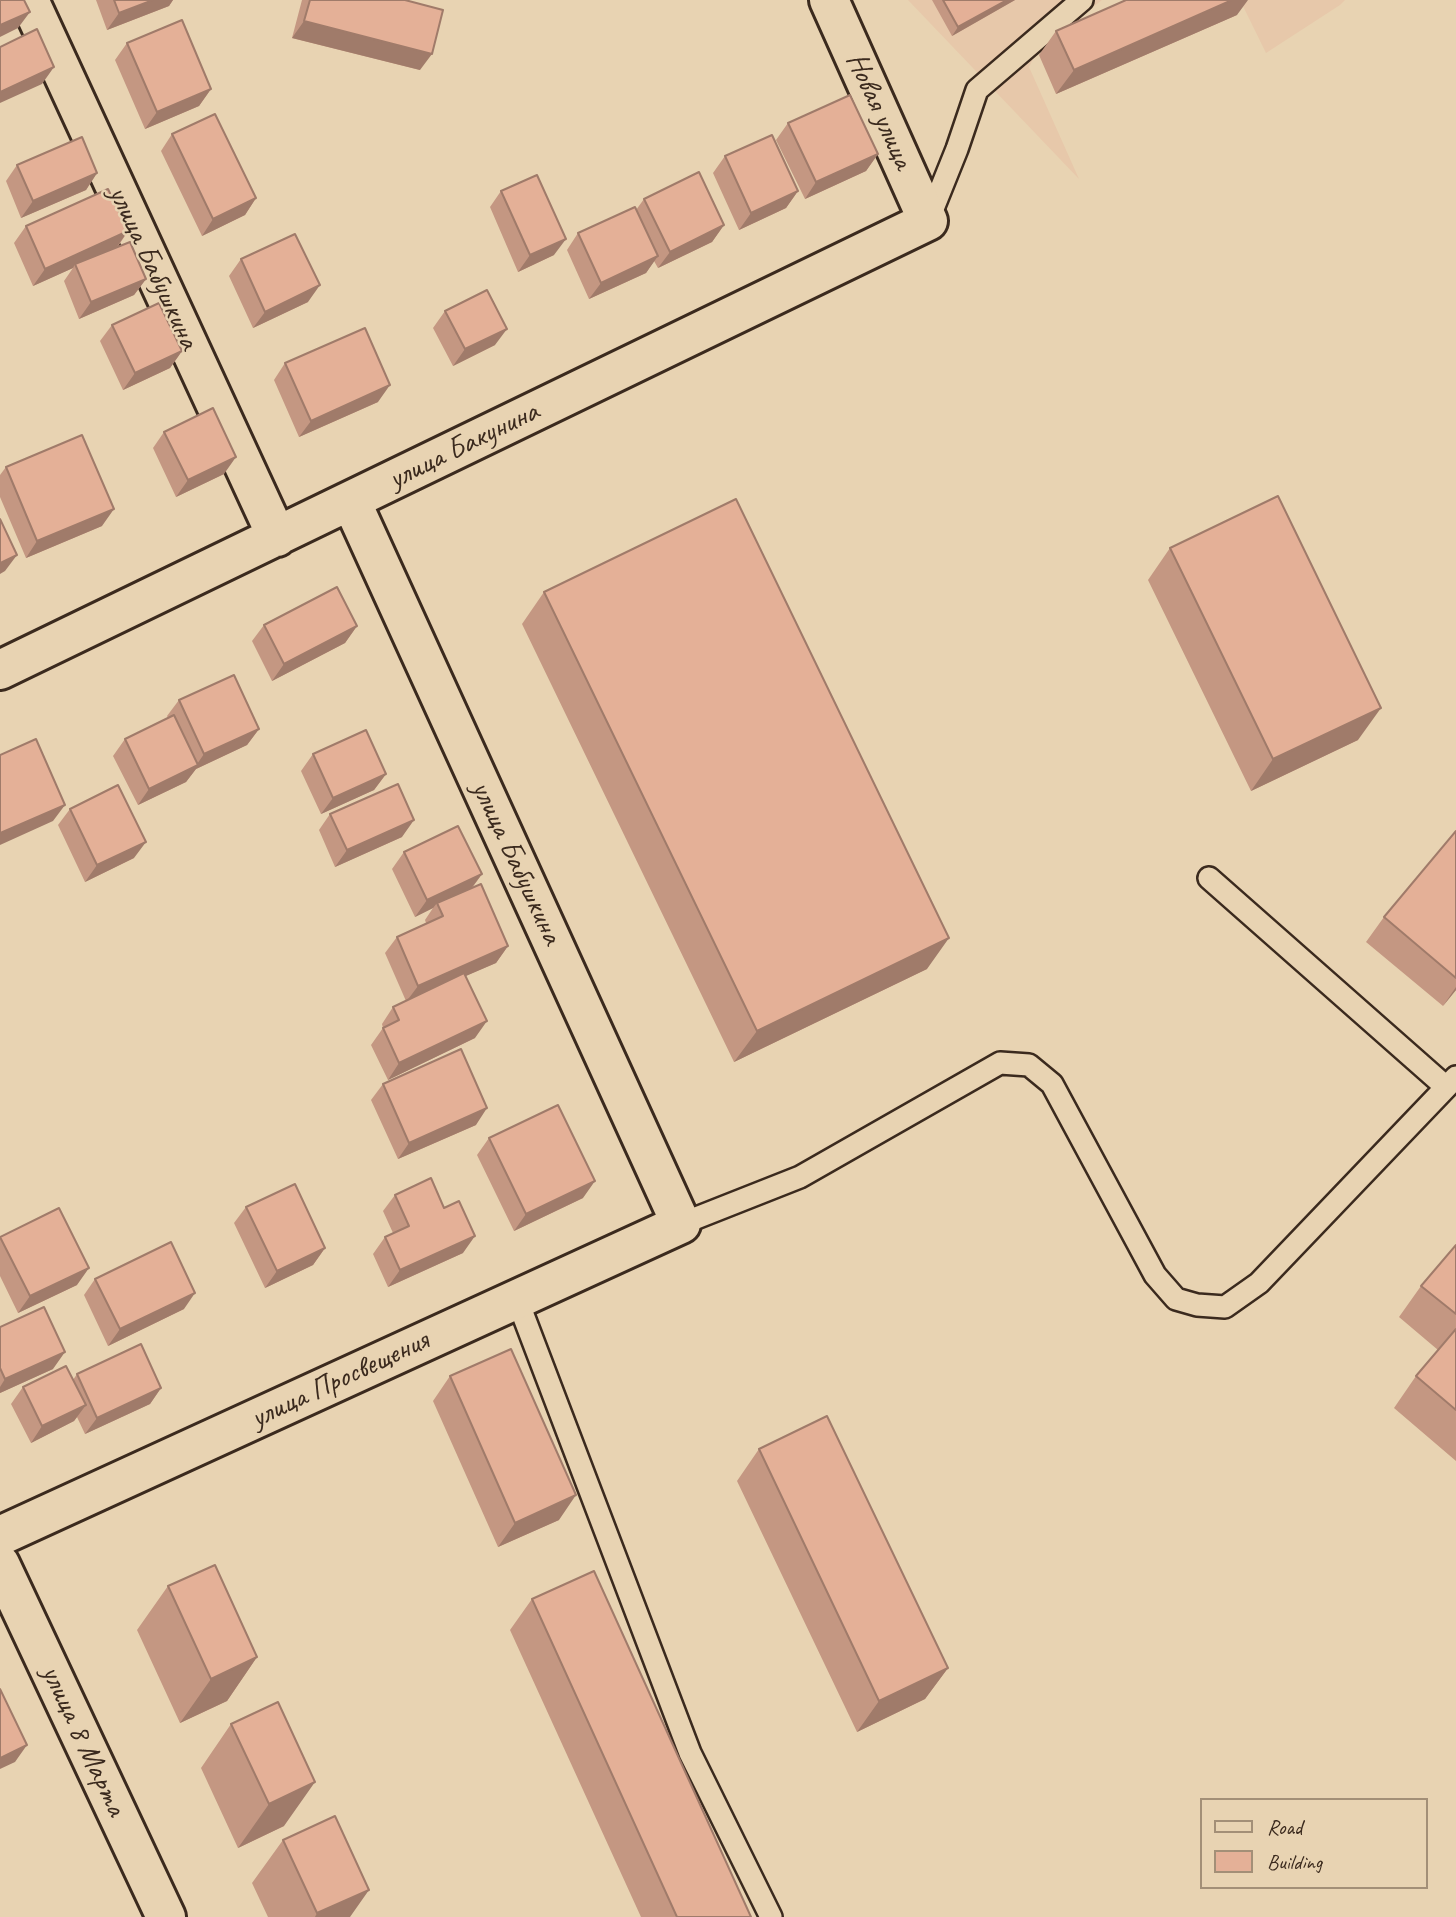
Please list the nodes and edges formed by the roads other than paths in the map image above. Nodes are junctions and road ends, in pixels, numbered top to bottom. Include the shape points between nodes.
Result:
1 (30, 0) edge
2 (830, 0) edge
3 (1082, 0) edge
4 (928, 221) junction
5 (351, 501) junction
6 (277, 537) junction
7 (0, 670) edge
8 (1209, 878) dead end
9 (1451, 1082) edge
10 (681, 1224) junction
11 (517, 1299) junction
12 (0, 1536) edge
13 (0, 1564) edge
14 (166, 1917) edge
15 (771, 1917) edge

1 - 6 street, улица Бабушкина
2 - 4 street, Новая улица
3 - 4 lane via 977,90
4 - 5 street, улица Бакунина
5 - 6 street, улица Бакунина
5 - 10 street, улица Бабушкина
6 - 7 street, улица Бакунина
8 - 9 lane
9 - 10 lane via 1259,1283 1225,1307 1197,1306 1176,1299 1155,1275 1052,1084 1029,1065 1000,1063 800,1177
10 - 11 street, улица Просвещения
11 - 12 street, улица Просвещения
11 - 15 lane via 690,1753
13 - 14 street, улица 8 Марта

